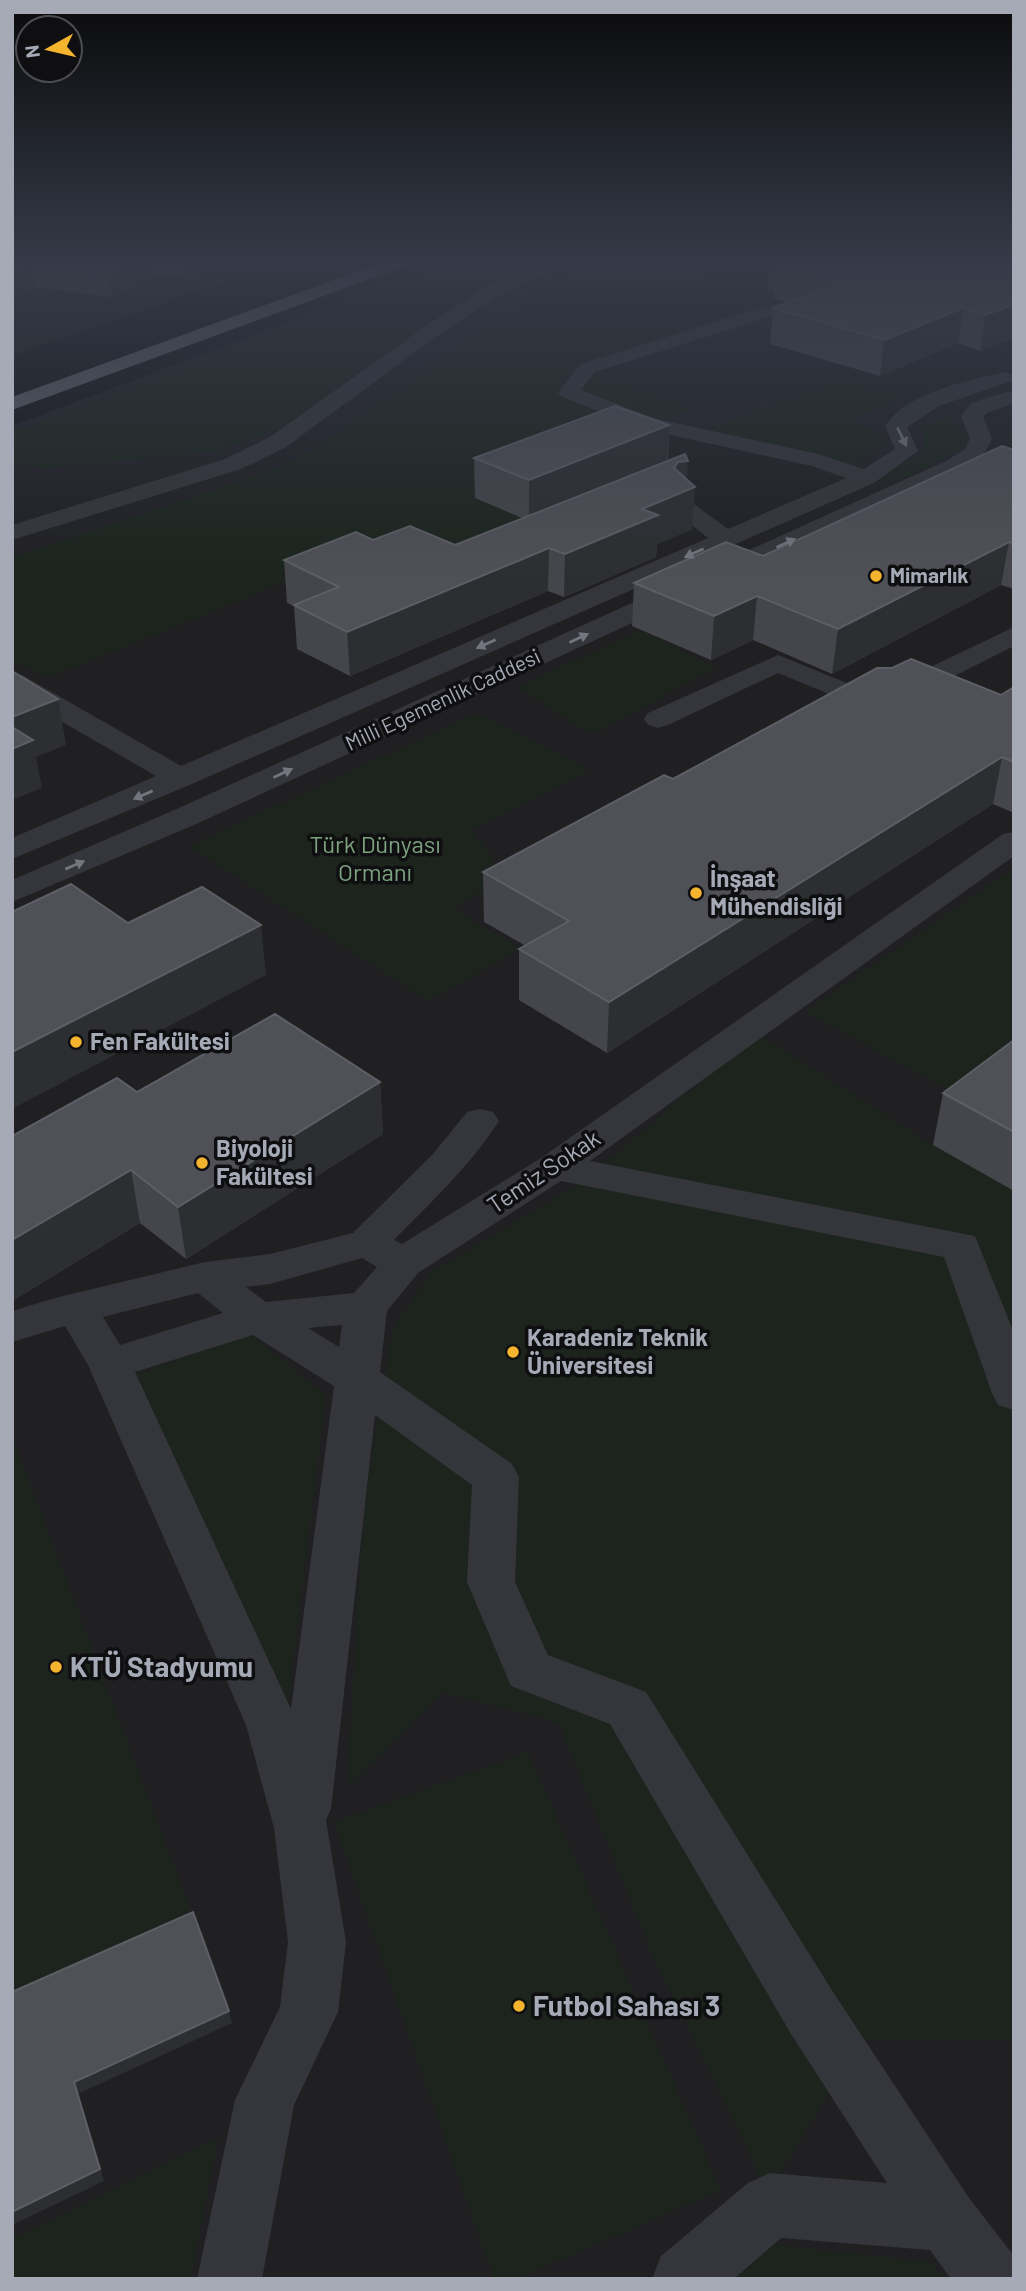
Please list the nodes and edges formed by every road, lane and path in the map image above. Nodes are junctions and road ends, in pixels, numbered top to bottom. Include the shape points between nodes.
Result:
1 (121, 364) edge
2 (387, 364) edge
3 (601, 364) edge
4 (1014, 376) edge
5 (1014, 396) edge
6 (12, 404) edge
7 (927, 405) junction
8 (985, 443) junction
9 (769, 472) dead end
10 (866, 478) junction
11 (872, 504) junction
12 (686, 509) edge
13 (12, 533) edge
14 (725, 539) junction
15 (1014, 635) edge
16 (12, 681) edge
17 (658, 719) dead end
18 (181, 778) junction
19 (1014, 841) edge
20 (12, 850) edge
21 (12, 892) edge
22 (480, 1121) dead end
23 (555, 1167) junction
24 (367, 1243) junction
25 (403, 1264) junction
26 (205, 1277) junction
27 (366, 1307) junction
28 (76, 1308) junction
29 (258, 1318) junction
30 (12, 1327) edge
31 (110, 1364) junction
32 (356, 1378) junction
33 (1014, 1394) edge
34 (301, 1828) junction
35 (947, 2220) junction
36 (229, 2279) edge
37 (684, 2279) edge
38 (991, 2279) edge

1 - 6 highway
2 - 13 street via 278,442 233,464
3 - 10 street via 588,368 568,393 657,426 818,461
4 - 7 street, Milli Egemenlik Caddesi
5 - 8 street, Milli Egemenlik Caddesi via 979,408
7 - 8 street
7 -> 10 street, Milli Egemenlik Caddesi via 896,426 907,451
8 - 11 street, Milli Egemenlik Caddesi via 954,466
9 - 10 street via 789,466 824,475
10 - 11 street
10 - 14 street, Milli Egemenlik Caddesi
21 -> 11 street, Milli Egemenlik Caddesi
12 - 14 street
14 -> 18 street, Milli Egemenlik Caddesi
15 - 17 street via 875,705 778,663
16 - 18 street
18 -> 20 street, Milli Egemenlik Caddesi
19 - 23 street, Temiz Sokak
22 - 24 street via 447,1163
23 - 25 street, Temiz Sokak
23 - 33 street via 961,1245
24 - 25 street
24 - 26 street via 270,1269
25 - 27 street, Temiz Sokak
26 - 28 street
26 - 29 street
27 - 29 street
27 - 32 street
28 - 30 street
28 - 31 street
29 - 31 street
29 - 32 street
31 - 34 street via 272,1725
32 - 34 street
32 - 35 street via 496,1477 491,1582 529,1670 628,1708 812,2013
34 - 36 street via 317,1942 309,2012 265,2100
35 - 37 street via 770,2205
35 - 38 street

